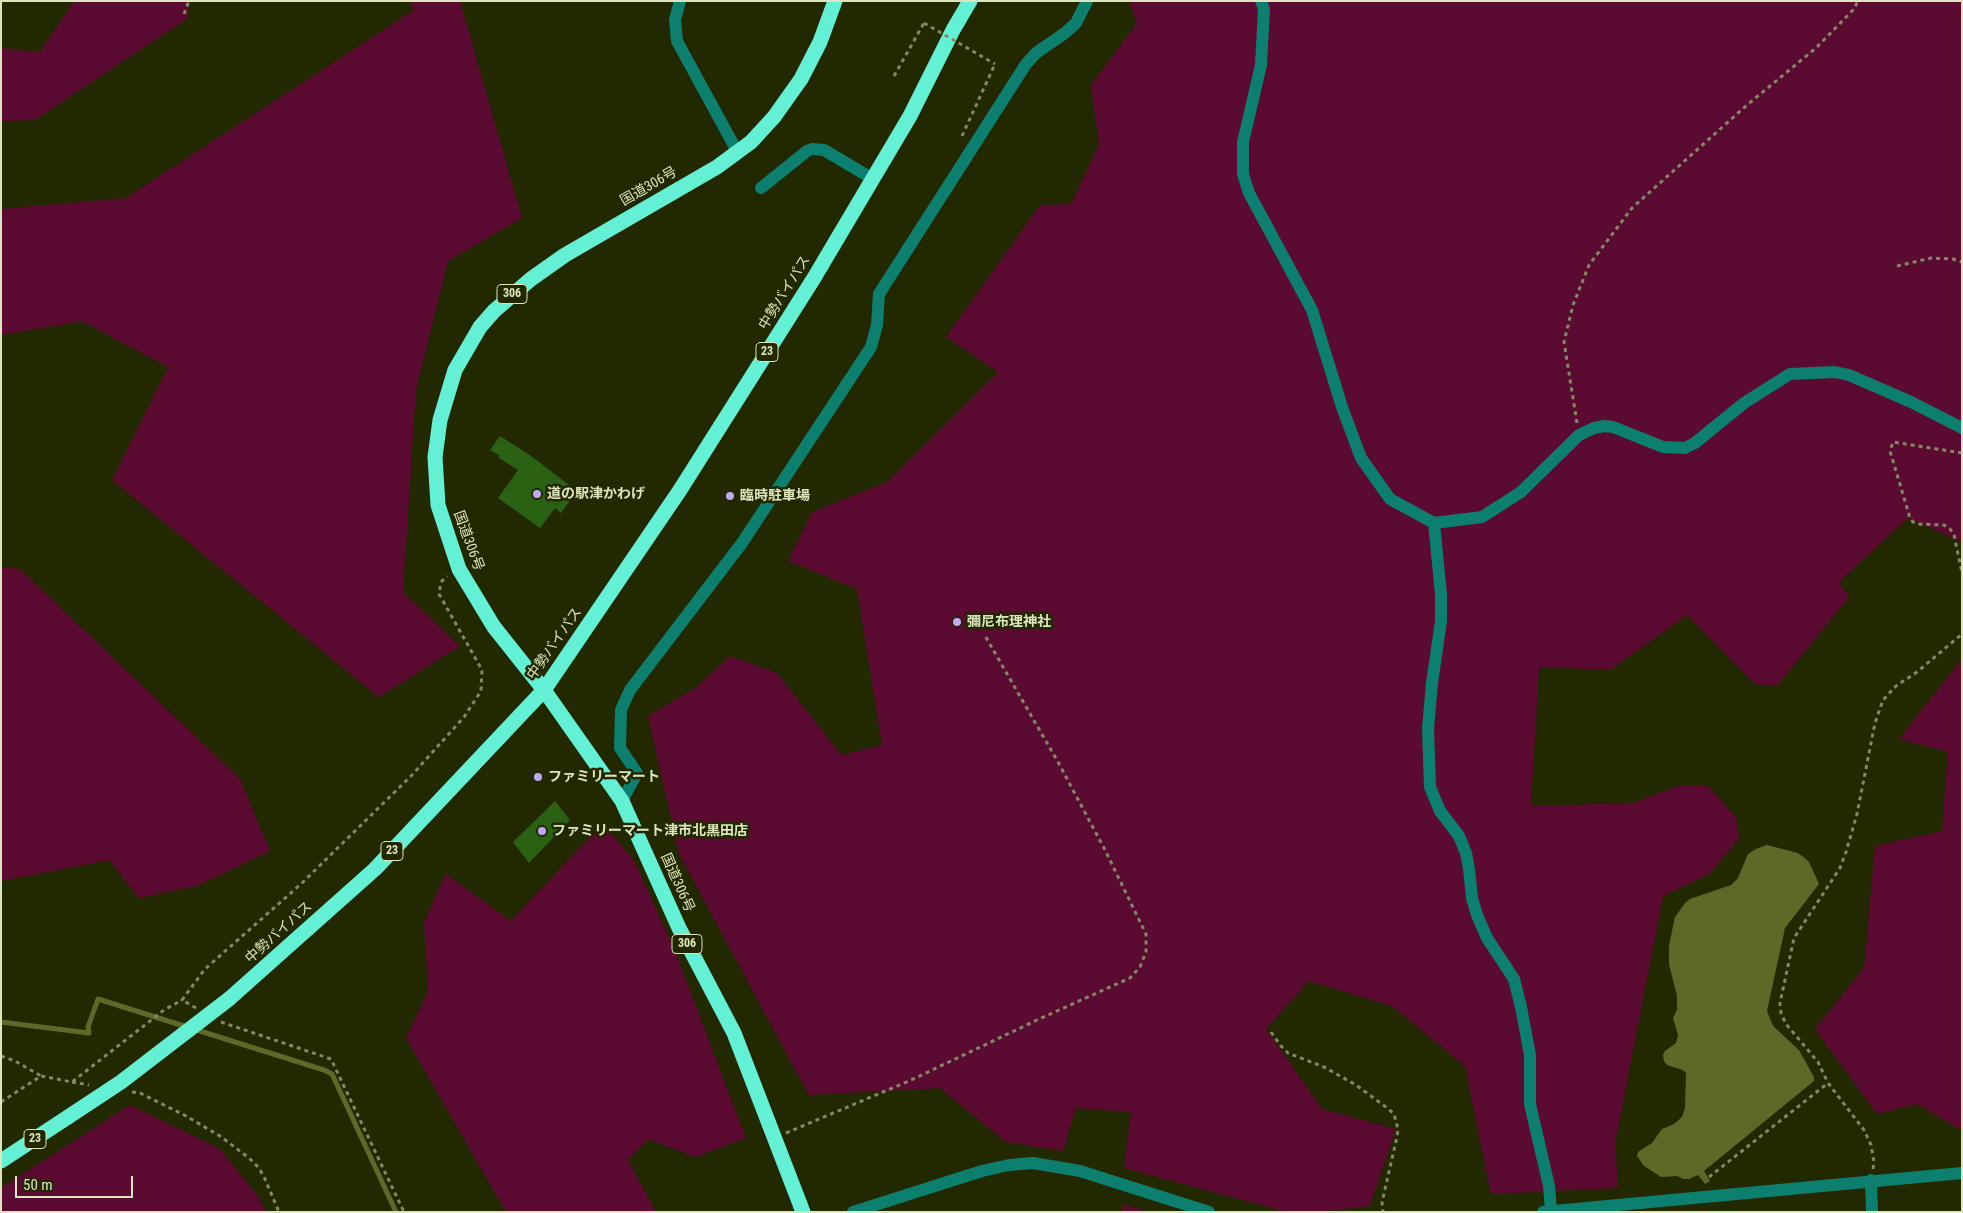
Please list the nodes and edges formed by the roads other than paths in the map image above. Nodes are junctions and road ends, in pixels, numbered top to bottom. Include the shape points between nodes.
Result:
1 (680, 1) edge
2 (835, 1) edge
3 (970, 1) edge
4 (1087, 1) edge
5 (1261, 1) edge
6 (738, 153) junction
7 (873, 179) junction
8 (761, 188) dead end
9 (1962, 428) edge
10 (1434, 523) junction
11 (544, 690) junction
12 (622, 801) junction
13 (1, 1161) edge
14 (1962, 1173) edge
15 (1871, 1180) junction
16 (1547, 1211) edge
17 (803, 1212) edge
18 (853, 1212) edge
19 (1209, 1212) edge
20 (1872, 1212) edge

1 - 6 street via 676,20 677,41
2 - 6 highway, 国道306号 / 306 via 802,79 763,130
3 - 7 highway, 中勢バイパス / 23
4 - 12 street via 1076,23 1026,64 879,294 875,336 866,354 742,543 630,690 621,710 620,748 637,773
5 - 10 street via 1264,10 1261,65 1243,142 1243,174 1249,193 1312,310 1361,458 1390,500
6 - 11 highway, 国道306号 / 306 via 565,255 510,296 480,327 455,370 437,436 438,505 459,569 494,628
7 - 8 street via 824,150 812,149
7 - 11 highway, 中勢バイパス / 23 via 680,490
9 - 10 street via 1849,375 1835,372 1790,374 1744,403 1685,448 1663,447 1613,427 1594,428 1578,436 1521,492 1482,517
10 - 16 street via 1442,621 1428,728 1430,787 1440,811 1459,836 1466,853 1472,898 1487,938 1514,979 1530,1055 1530,1104 1549,1186
11 - 12 highway, 国道306号 / 306
11 - 13 highway, 中勢バイパス / 23, bridge via 375,869 229,1000 121,1082
12 - 17 highway, 国道306号 / 306 via 679,928 734,1033
14 - 15 street
15 - 16 street
15 - 20 street
18 - 19 street via 982,1170 1033,1163 1080,1171

